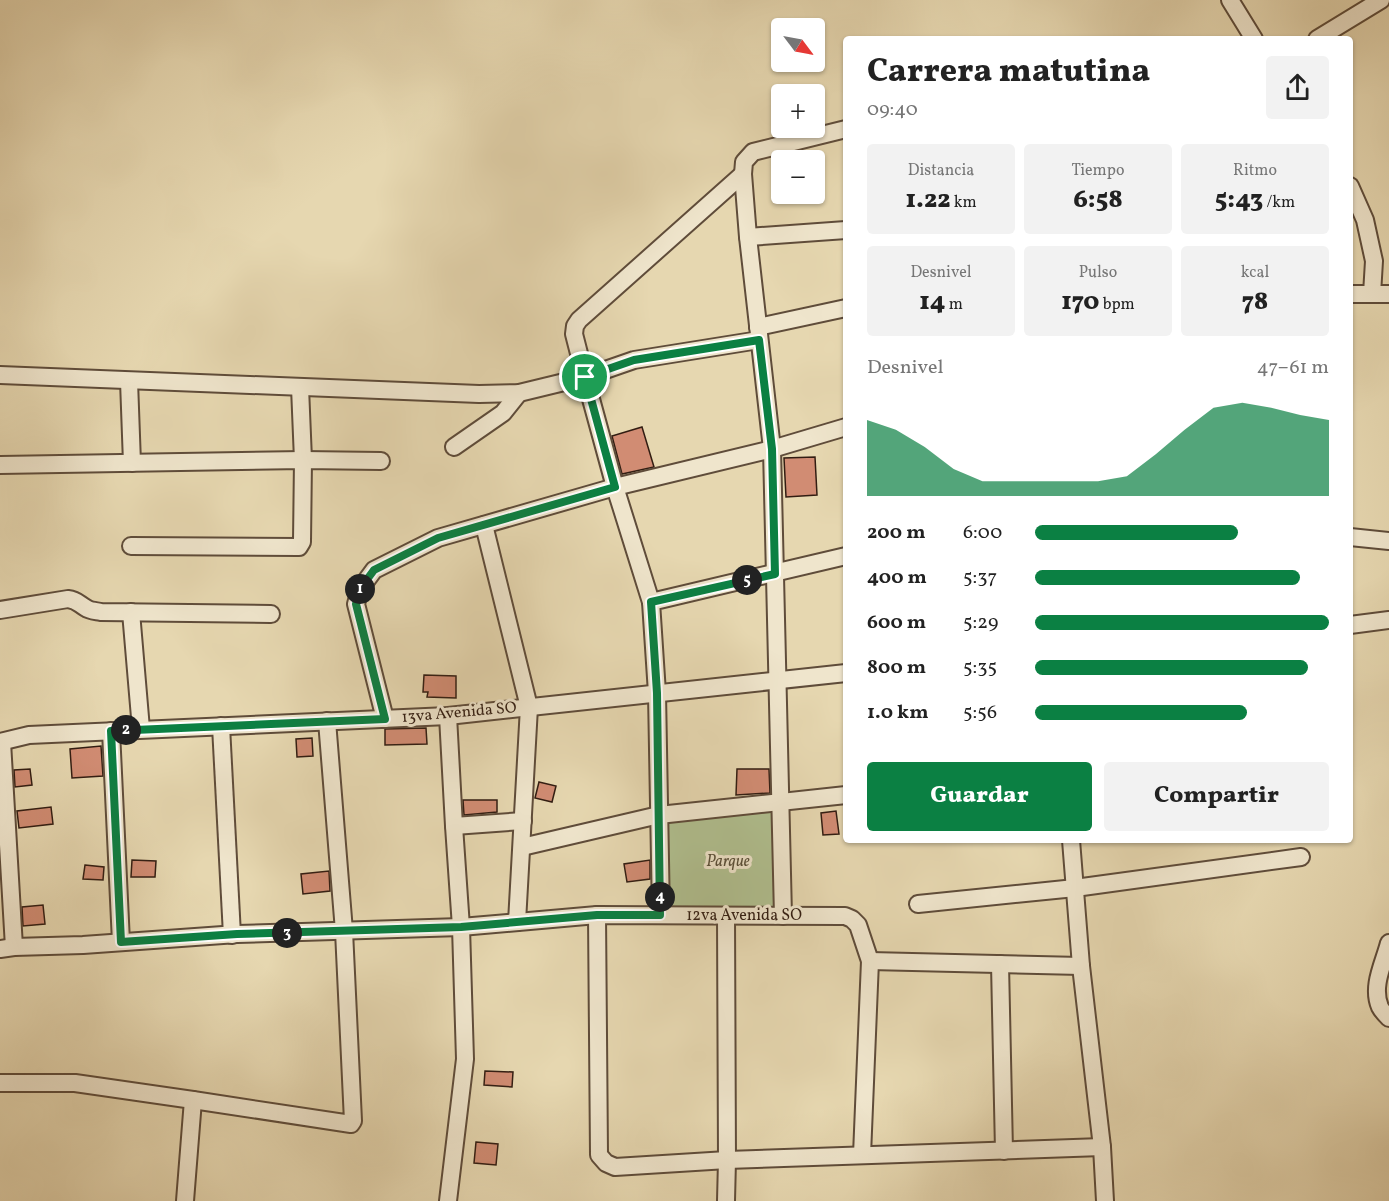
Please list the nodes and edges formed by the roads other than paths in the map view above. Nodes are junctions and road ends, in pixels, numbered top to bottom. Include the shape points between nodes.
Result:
1 (1230, 0) edge
2 (1381, 0) edge
3 (1252, 36) edge
4 (1322, 36) edge
5 (843, 130) edge
6 (743, 174) junction
7 (1353, 193) edge
8 (843, 230) edge
9 (748, 237) junction
10 (1353, 294) edge
11 (1372, 294) junction
12 (1389, 294) edge
13 (843, 309) edge
14 (759, 334) junction
15 (0, 375) edge
16 (585, 377) junction
17 (129, 381) junction
18 (300, 387) junction
19 (519, 393) junction
20 (843, 428) edge
21 (454, 447) dead end
22 (772, 449) junction
23 (303, 460) junction
24 (381, 461) dead end
25 (132, 463) junction
26 (0, 465) edge
27 (615, 487) junction
28 (484, 525) junction
29 (1353, 537) edge
30 (1389, 541) edge
31 (131, 546) dead end
32 (843, 557) edge
33 (775, 574) junction
34 (651, 602) junction
35 (0, 610) edge
36 (131, 612) junction
37 (271, 614) dead end
38 (1389, 620) edge
39 (1353, 625) edge
40 (843, 673) edge
41 (777, 680) junction
42 (657, 693) junction
43 (529, 707) junction
44 (448, 716) junction
45 (385, 719) junction
46 (327, 721) junction
47 (221, 726) junction
48 (141, 729) junction
49 (111, 731) junction
50 (1, 742) edge
51 (843, 795) edge
52 (780, 803) junction
53 (659, 815) junction
54 (523, 821) junction
55 (454, 826) junction
56 (1071, 843) edge
57 (522, 847) junction
58 (1301, 857) dead end
59 (1075, 888) junction
60 (918, 904) dead end
61 (597, 915) junction
62 (660, 915) junction
63 (726, 916) junction
64 (783, 916) junction
65 (517, 922) junction
66 (461, 927) junction
67 (344, 931) junction
68 (232, 935) junction
69 (121, 942) junction
70 (7, 948) edge
71 (1388, 952) edge
72 (870, 961) junction
73 (1000, 964) junction
74 (1081, 966) junction
75 (1389, 1018) edge
76 (0, 1083) edge
77 (193, 1100) junction
78 (1102, 1147) junction
79 (1004, 1151) junction
80 (862, 1155) junction
81 (727, 1160) junction
82 (184, 1201) edge
83 (448, 1201) edge
84 (726, 1201) edge
85 (1105, 1201) edge

1 - 3 street
2 - 4 street
5 - 6 street via 753,152 744,162
6 - 9 street
6 - 16 street via 579,320 574,334
7 - 11 street via 1365,220 1374,261
8 - 9 street
9 - 14 street
10 - 11 street
11 - 12 street
13 - 14 street
14 - 16 street via 634,360
14 - 22 street
15 - 17 street
16 - 19 street
16 - 27 street
17 - 18 street
17 - 25 street
18 - 19 street
18 - 23 street
19 - 21 street via 503,413
20 - 22 street
22 - 27 street
22 - 33 street
23 - 24 street
23 - 25 street
23 - 31 street via 299,547
25 - 26 street
27 - 28 street
27 - 34 street
28 - 43 street
28 - 45 street via 438,538 374,570 360,589 356,604
29 - 30 street
32 - 33 street
33 - 34 street
33 - 41 street
34 - 42 street
35 - 36 street via 68,599 101,612
36 - 37 street
36 - 48 street
38 - 39 street
40 - 41 street, 13va Avenida SO
41 - 42 street, 13va Avenida SO
41 - 52 street
42 - 43 street, 13va Avenida SO
42 - 53 street
43 - 44 street, 13va Avenida SO
43 - 54 street
44 - 45 street, 13va Avenida SO
44 - 55 street
45 - 46 street, 13va Avenida SO
46 - 47 street, 13va Avenida SO
46 - 67 street
47 - 48 street, 13va Avenida SO
47 - 68 street
48 - 49 street, 13va Avenida SO
49 - 50 street, 13va Avenida SO via 29,735
49 - 69 street
50 - 70 street
51 - 52 street
52 - 53 street
52 - 64 street
53 - 57 street
53 - 62 street
54 - 55 street
54 - 57 street
55 - 66 street
56 - 59 street
57 - 65 street
58 - 59 street
59 - 60 street
59 - 74 street
61 - 62 street, 12va Avenida SO
61 - 65 street, 12va Avenida SO
61 - 81 street via 599,1155 615,1167
62 - 63 street, 12va Avenida SO
63 - 64 street, 12va Avenida SO
63 - 81 street
64 - 72 street, 12va Avenida SO via 852,919
65 - 66 street, 12va Avenida SO
66 - 67 street, 12va Avenida SO
66 - 83 street via 465,1059
67 - 68 street, 12va Avenida SO
67 - 77 street via 352,1123
68 - 69 street, 12va Avenida SO
69 - 70 street, 12va Avenida SO
71 - 75 street via 1377,995 1380,1008
72 - 73 street
72 - 80 street, 12va Avenida SO
73 - 74 street
73 - 79 street
74 - 78 street
76 - 77 street via 75,1083
77 - 82 street
78 - 79 street
78 - 85 street
79 - 80 street
80 - 81 street
81 - 84 street

